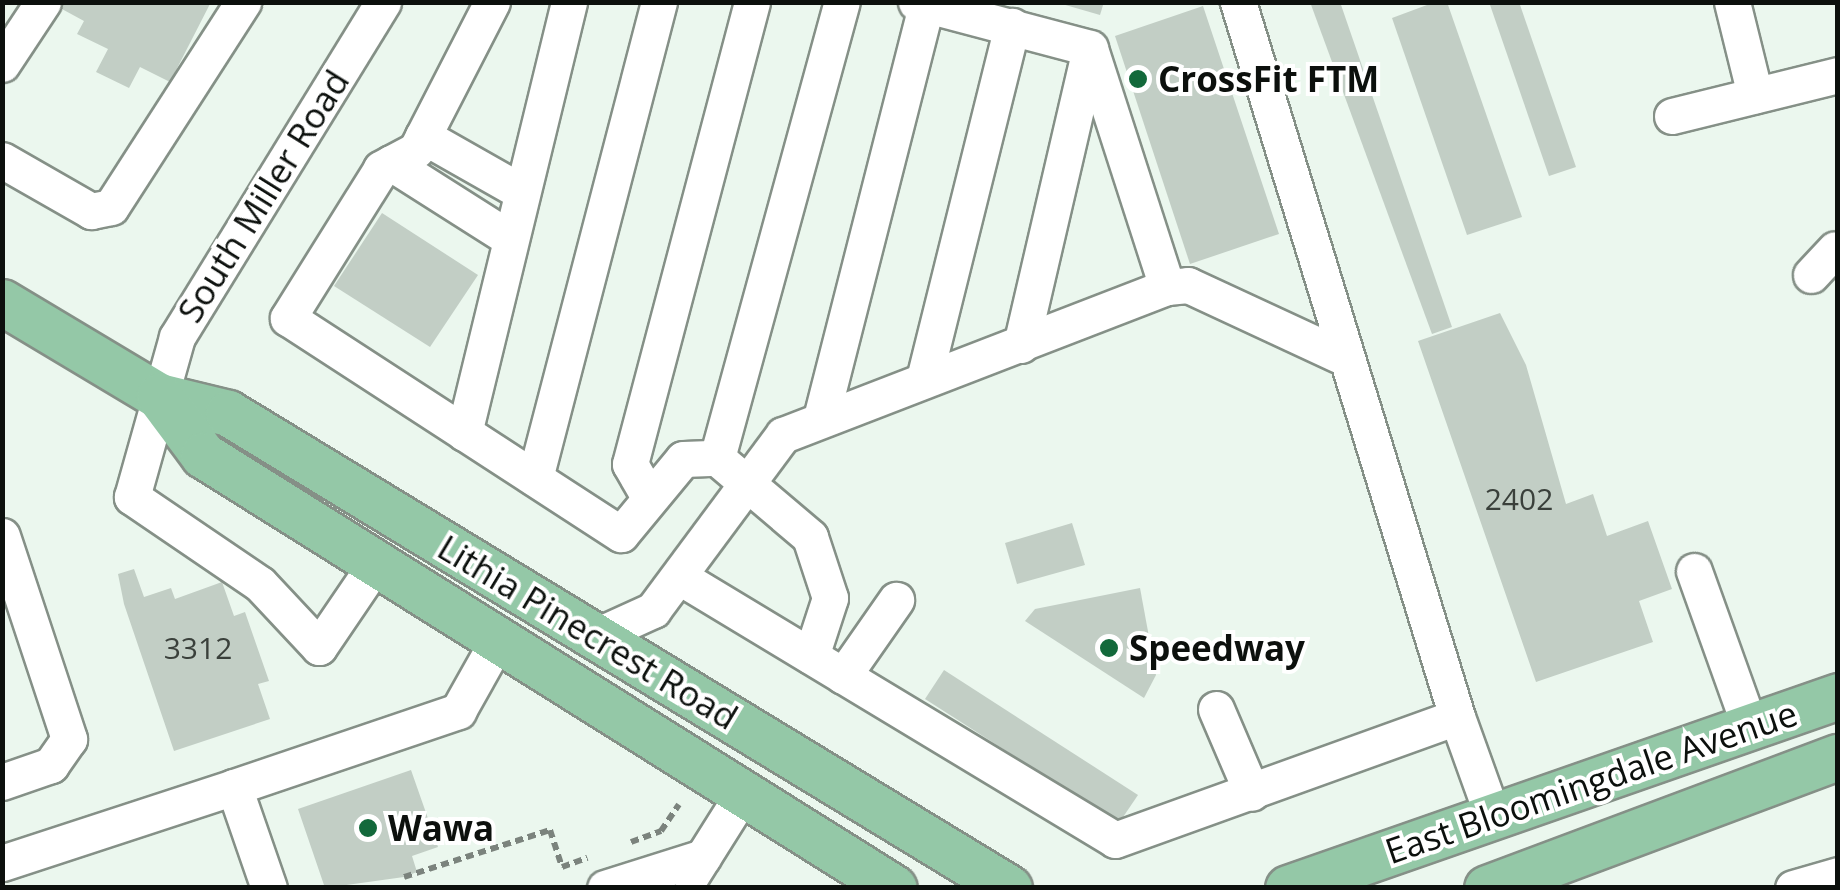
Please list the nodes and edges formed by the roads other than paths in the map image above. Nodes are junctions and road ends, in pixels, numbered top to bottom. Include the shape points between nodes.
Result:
1 (43, 2) edge
2 (243, 2) edge
3 (382, 2) edge
4 (492, 2) edge
5 (569, 2) edge
6 (659, 2) edge
7 (752, 2) edge
8 (842, 2) edge
9 (1238, 2) edge
10 (1732, 2) edge
11 (921, 4) edge
12 (1012, 26) junction
13 (1090, 48) junction
14 (2, 64) edge
15 (1838, 74) edge
16 (1755, 95) junction
17 (1672, 116) dead end
18 (423, 136) junction
19 (2, 160) edge
20 (391, 163) junction
21 (520, 191) junction
22 (509, 238) junction
23 (1836, 249) edge
24 (1810, 275) dead end
25 (1167, 287) junction
26 (2, 302) edge
27 (1021, 345) junction
28 (1340, 355) junction
29 (924, 379) junction
30 (159, 396) junction
31 (822, 414) junction
32 (464, 433) junction
33 (716, 458) junction
34 (534, 478) junction
35 (750, 483) junction
36 (649, 497) junction
37 (2, 536) edge
38 (374, 566) junction
39 (1694, 571) dead end
40 (693, 585) junction
41 (896, 600) dead end
42 (596, 636) junction
43 (495, 645) junction
44 (812, 656) junction
45 (644, 664) junction
46 (843, 676) junction
47 (1838, 696) edge
48 (1216, 709) dead end
49 (1457, 718) junction
50 (1750, 727) junction
51 (1833, 762) edge
52 (2, 782) edge
53 (234, 787) junction
54 (1252, 792) junction
55 (742, 794) junction
56 (1493, 816) junction
57 (14, 871) edge
58 (600, 871) edge
59 (1838, 875) edge
60 (873, 880) edge
61 (269, 888) edge
62 (1009, 888) edge
63 (1288, 888) edge
64 (1487, 888) edge
65 (1793, 888) edge

1 - 14 street
2 - 19 street via 111,207 91,211
3 - 30 street, South Miller Road via 177,337
4 - 18 street
5 - 21 street
6 - 34 street
7 - 36 street via 630,464
8 - 33 street
9 - 28 street
10 - 16 street
11 - 12 street
11 - 31 street
12 - 13 street
12 - 29 street
13 - 25 street
13 - 27 street
15 - 16 street
16 - 17 street
18 - 20 street
18 - 21 street
20 - 22 street
20 - 32 street via 288,318
21 - 22 street
22 - 32 street
23 - 24 street
25 - 27 street
25 - 28 street via 1188,285
26 - 30 main road, Lithia Pinecrest Road
27 - 29 street
28 - 49 street
29 - 31 street
30 - 38 main road, Lithia Pinecrest Road via 203,454
30 - 38 street, South Miller Road via 132,497 260,584 320,647
30 - 42 main road, Lithia Pinecrest Road via 228,413
31 - 35 street via 784,435
32 - 34 street
33 - 35 street
33 - 36 street via 683,460
34 - 36 street via 621,534
35 - 40 street
35 - 42 street via 644,620
35 - 44 street via 810,537 826,573 829,612
37 - 52 street via 70,739 51,764
38 - 43 main road, Lithia Pinecrest Road
39 - 50 street
40 - 44 street
40 - 45 street
41 - 46 street
42 - 45 main road, Lithia Pinecrest Road
43 - 53 street via 458,712
43 - 55 main road, Lithia Pinecrest Road
44 - 46 street
45 - 62 main road, Lithia Pinecrest Road
46 - 54 street via 1115,840
47 - 50 main road, East Bloomingdale Avenue
48 - 54 street
49 - 54 street
49 - 56 street
50 - 56 main road, East Bloomingdale Avenue
51 - 64 main road
53 - 57 street
53 - 61 street
55 - 58 street via 697,867
55 - 60 main road, Lithia Pinecrest Road
56 - 63 main road, East Bloomingdale Avenue
59 - 65 street

